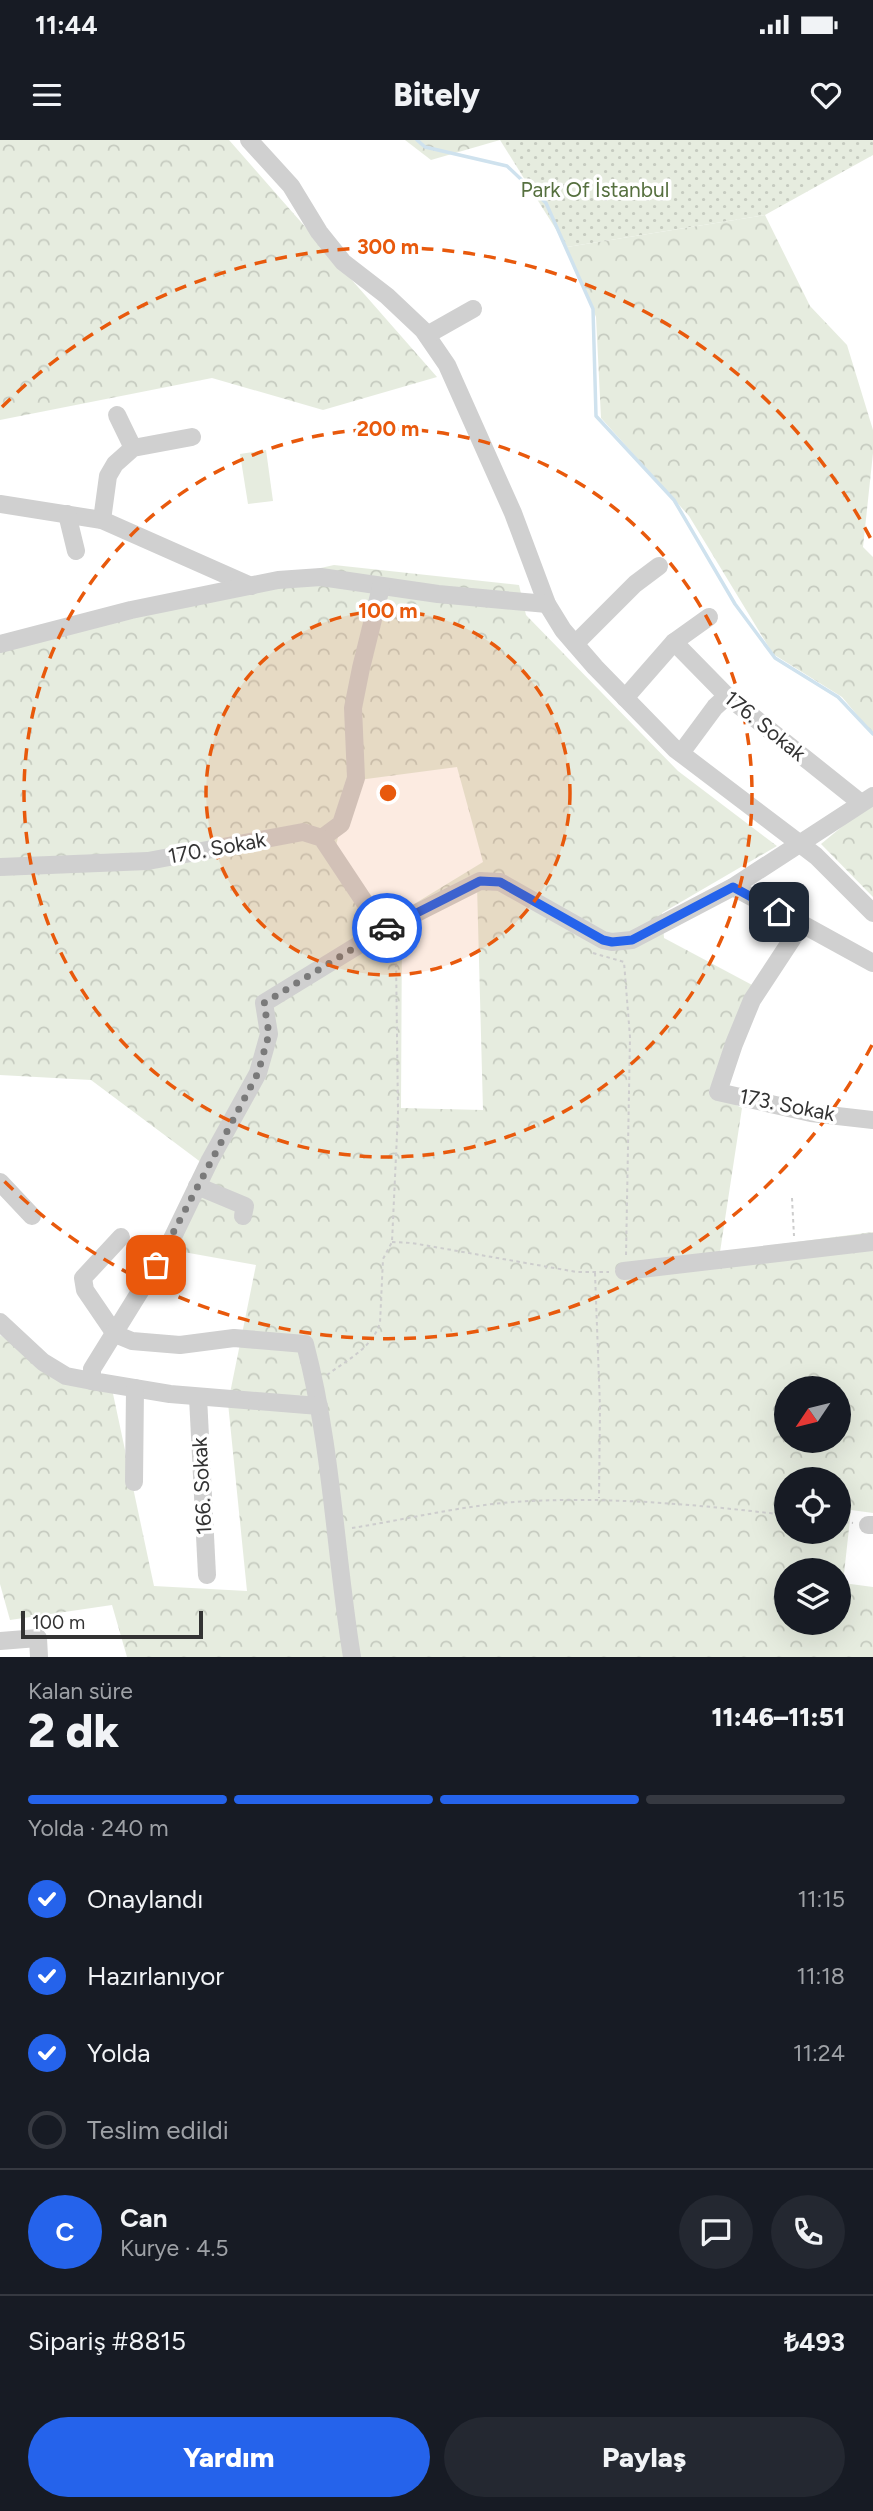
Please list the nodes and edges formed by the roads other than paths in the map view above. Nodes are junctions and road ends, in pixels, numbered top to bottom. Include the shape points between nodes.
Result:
1 (248, 140) edge
2 (473, 309) dead end
3 (427, 335) junction
4 (117, 415) dead end
5 (192, 437) dead end
6 (133, 448) junction
7 (3, 504) edge
8 (67, 514) junction
9 (102, 520) junction
10 (0, 522) edge
11 (76, 551) dead end
12 (659, 566) dead end
13 (251, 586) junction
14 (381, 587) junction
15 (547, 604) junction
16 (709, 617) dead end
17 (674, 642) junction
18 (0, 644) edge
19 (575, 644) junction
20 (727, 696) junction
21 (625, 698) junction
22 (681, 753) junction
23 (867, 800) edge
24 (322, 838) junction
25 (800, 844) junction
26 (0, 867) edge
27 (733, 887) junction
28 (873, 913) edge
29 (802, 924) junction
30 (383, 930) junction
31 (873, 963) edge
32 (873, 1120) edge
33 (0, 1182) edge
34 (197, 1186) junction
35 (32, 1216) dead end
36 (243, 1216) dead end
37 (121, 1237) dead end
38 (873, 1242) edge
39 (624, 1271) road end
40 (0, 1322) edge
41 (115, 1334) junction
42 (92, 1381) junction
43 (135, 1388) junction
44 (198, 1397) junction
45 (318, 1406) junction
46 (134, 1482) dead end
47 (206, 1575) dead end
48 (0, 1641) edge
49 (39, 1657) edge
50 (352, 1657) edge

1 - 3 street via 292,186 318,232 344,262
2 - 3 street
3 - 15 street via 447,366 513,513
4 - 6 street
5 - 6 street
6 - 9 street via 108,476
7 - 8 street
7 - 10 street
8 - 9 street
8 - 11 street
9 - 13 street
12 - 19 street
13 - 14 street via 321,577
13 - 18 street via 131,610
14 - 15 street
14 - 24 street via 353,708 356,778 341,824
15 - 19 street
16 - 17 street
17 - 20 street, 176. Sokak
17 - 21 street
19 - 21 street
20 - 22 street
20 - 23 street, 176. Sokak
21 - 22 street
22 - 25 street
23 - 25 street
24 - 26 street, 170. Sokak via 303,832 148,860
24 - 30 street
25 - 27 street
25 - 28 street
27 - 29 street
27 - 30 street via 632,940 612,942 593,935 500,882 480,881
29 - 31 street
29 - 32 street, 173. Sokak via 752,1000 718,1092 811,1113
30 - 34 street via 264,1003 269,1034 258,1073
33 - 35 street
34 - 36 street via 245,1206
34 - 41 street via 170,1243
37 - 41 street via 83,1278 85,1290
38 - 39 street
40 - 42 street via 43,1362 66,1376
41 - 42 street via 92,1368
41 - 45 street via 180,1345 234,1338 304,1344
42 - 43 street
43 - 44 street
43 - 46 street
44 - 45 street
44 - 47 street, 166. Sokak
45 - 50 street
48 - 49 street via 38,1638

